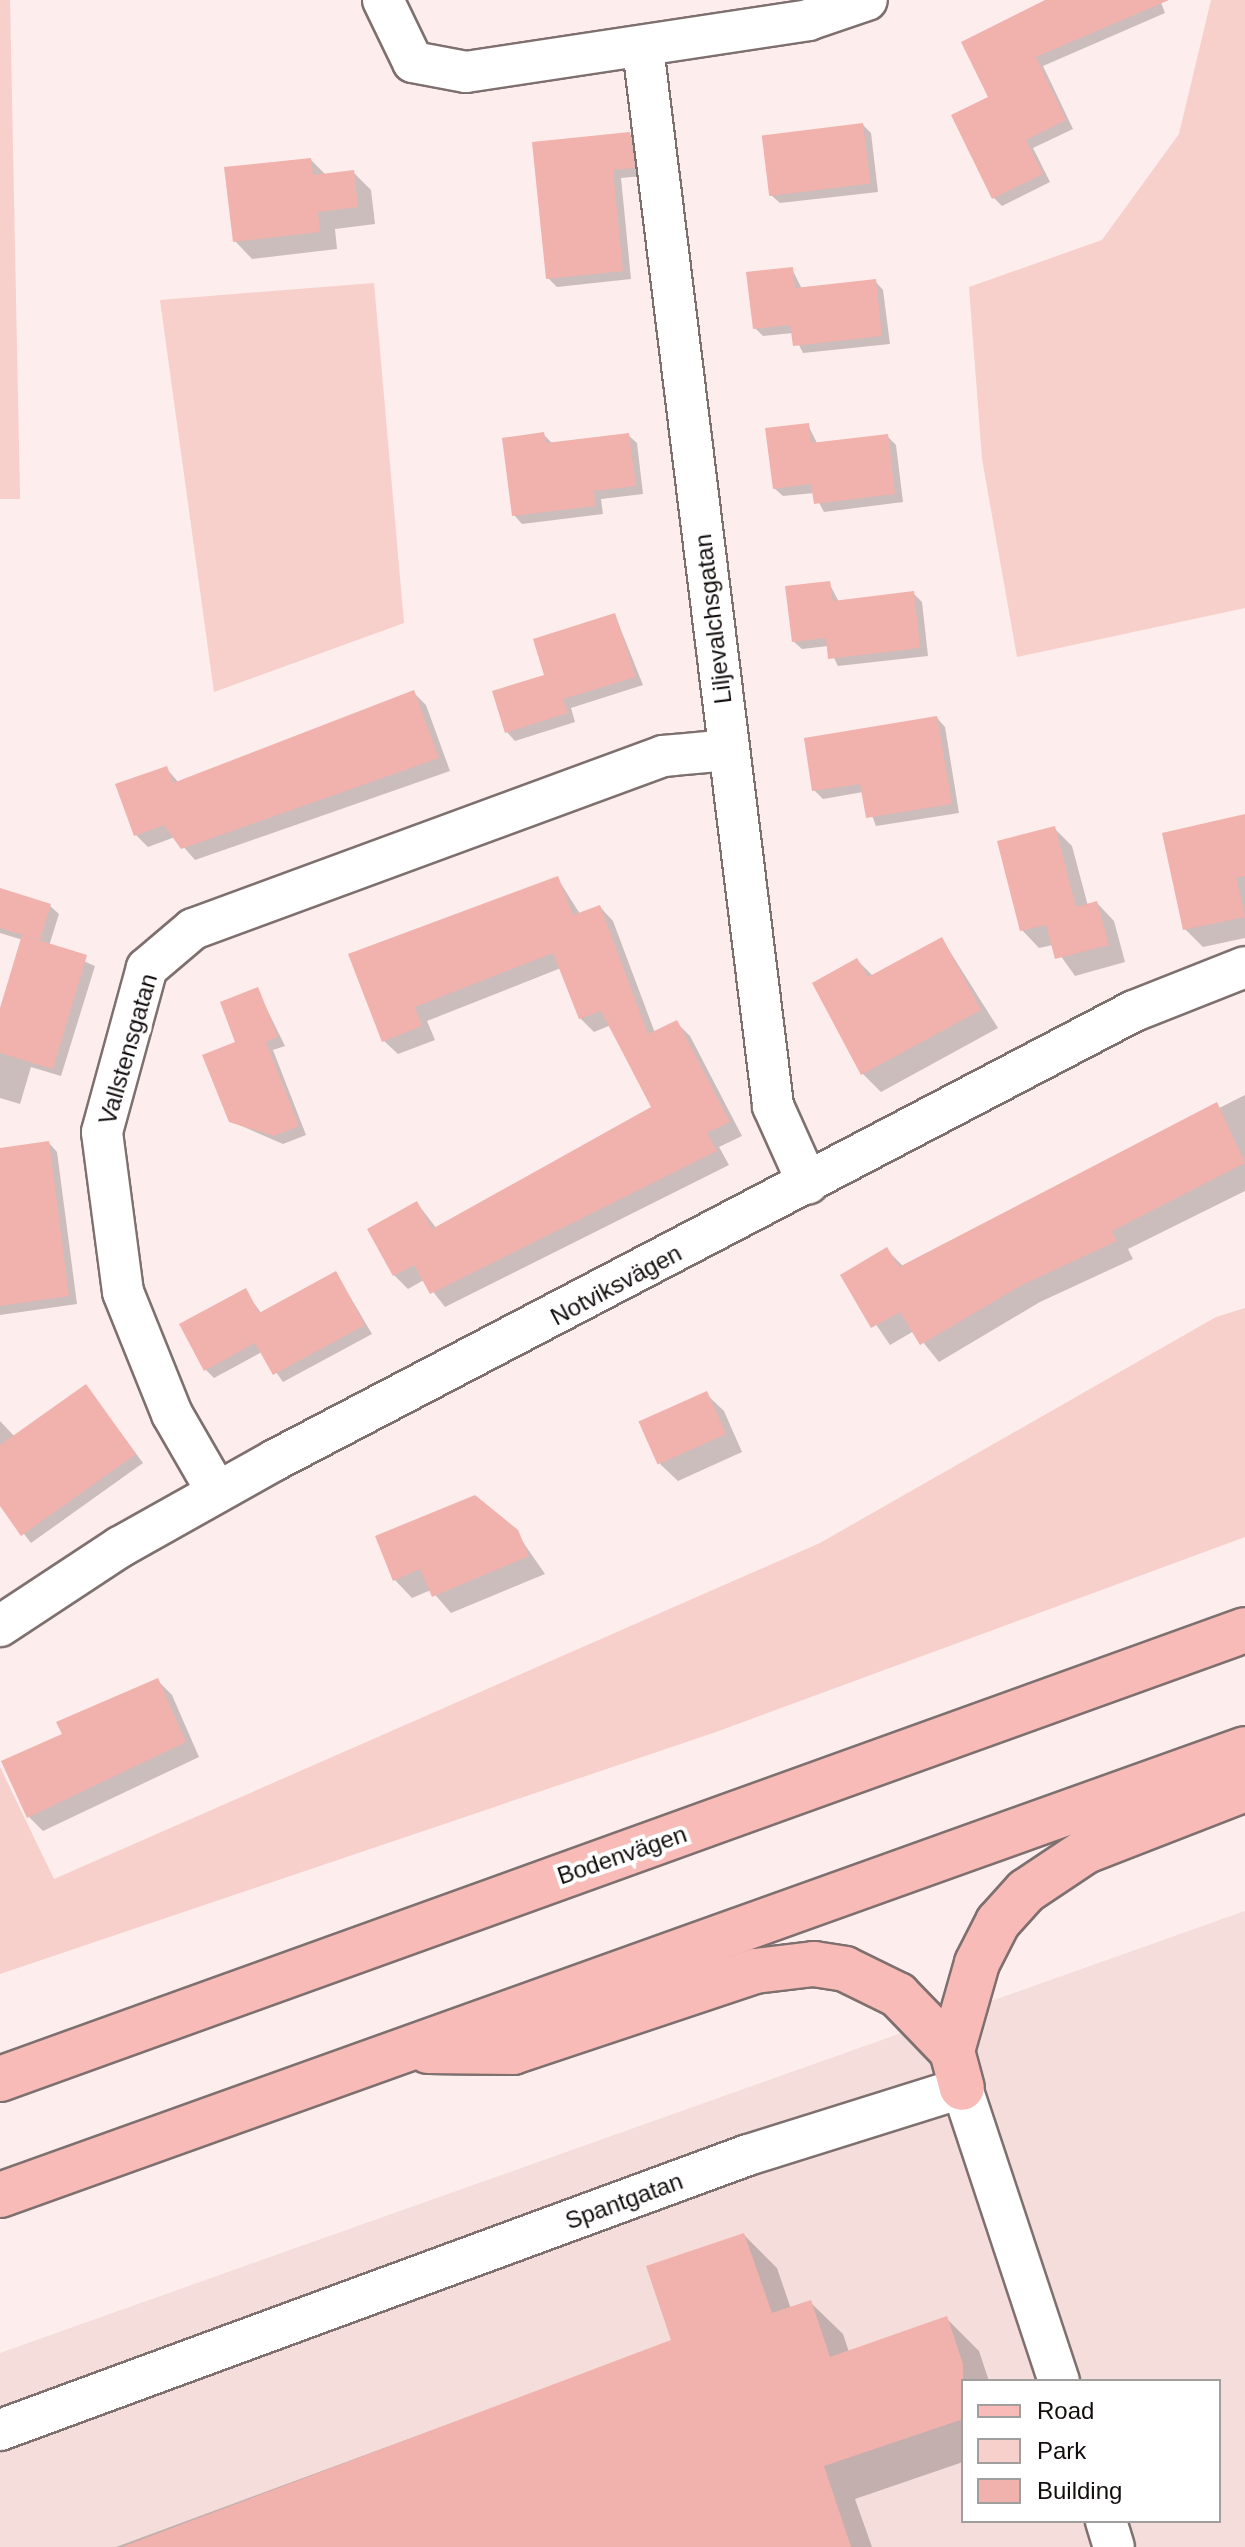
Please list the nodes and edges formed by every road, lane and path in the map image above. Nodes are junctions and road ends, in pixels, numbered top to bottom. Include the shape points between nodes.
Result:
1 (383, 0) edge
2 (867, 0) edge
3 (643, 48) junction
4 (729, 750) junction
5 (1245, 967) edge
6 (808, 1184) junction
7 (217, 1492) junction
8 (0, 1626) edge
9 (1245, 1630) edge
10 (1245, 1749) edge
11 (1245, 1789) edge
12 (402, 2050) junction
13 (957, 2069) junction
14 (0, 2079) edge
15 (0, 2195) edge
16 (1058, 2379) edge
17 (0, 2430) edge
18 (1107, 2523) edge
19 (1114, 2547) edge

1 - 3 street via 400,47 413,62 438,69 515,68
2 - 3 street via 808,20
3 - 4 street, Liljevalchsgatan
4 - 6 street, Liljevalchsgatan via 773,1106
4 - 7 street, Vallstensgatan via 663,756 193,929 147,968 102,1132 123,1292 172,1414
5 - 6 street, Notviksvägen via 1134,1011
6 - 7 street, Notviksvägen
7 - 8 street, Notviksvägen
9 - 14 main road, Bodenvägen
10 - 12 main road
11 - 13 main road via 1086,1851 1026,1891 998,1922 977,1963
12 - 13 main road via 513,2052 755,1971 814,1964 845,1969 898,1995
12 - 15 main road
13 - 16 street
13 - 17 street, Spantgatan via 748,2155
18 - 19 street

